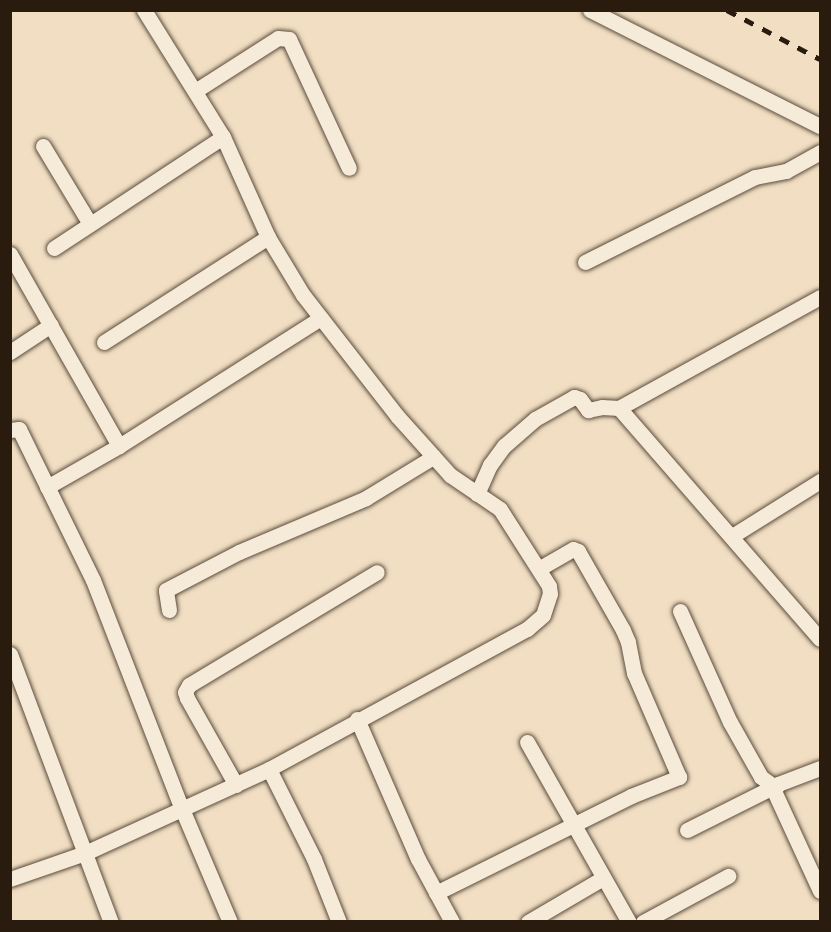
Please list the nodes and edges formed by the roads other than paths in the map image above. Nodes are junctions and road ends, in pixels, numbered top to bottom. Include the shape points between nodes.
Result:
1 (144, 10) edge
2 (590, 10) edge
3 (195, 91) junction
4 (820, 126) edge
5 (224, 137) junction
6 (42, 146) dead end
7 (820, 152) edge
8 (349, 168) dead end
9 (90, 224) junction
10 (268, 237) junction
11 (54, 248) dead end
12 (10, 254) edge
13 (585, 262) dead end
14 (820, 297) edge
15 (321, 318) junction
16 (51, 325) junction
17 (104, 342) dead end
18 (10, 351) edge
19 (619, 408) junction
20 (10, 430) edge
21 (119, 446) junction
22 (433, 457) junction
23 (820, 482) edge
24 (47, 487) junction
25 (477, 494) junction
26 (732, 537) junction
27 (539, 569) junction
28 (377, 572) dead end
29 (169, 610) dead end
30 (680, 611) dead end
31 (820, 639) edge
32 (10, 654) edge
33 (357, 719) junction
34 (527, 742) dead end
35 (820, 768) edge
36 (269, 769) junction
37 (236, 785) junction
38 (775, 789) junction
39 (182, 809) junction
40 (573, 825) junction
41 (687, 830) dead end
42 (85, 853) junction
43 (728, 876) dead end
44 (603, 878) junction
45 (10, 879) edge
46 (820, 891) edge
47 (436, 893) junction
48 (111, 921) edge
49 (230, 921) edge
50 (339, 921) edge
51 (452, 921) edge
52 (528, 921) edge
53 (629, 921) edge
54 (643, 921) edge

1 - 3 street
2 - 4 street
3 - 5 street
3 - 8 street via 278,38 289,39
5 - 9 street
5 - 10 street
6 - 9 street
7 - 13 street via 786,171 755,177
9 - 11 street
10 - 15 street
10 - 17 street
12 - 16 street
14 - 19 street
15 - 21 street
15 - 22 street
16 - 18 street
16 - 21 street
19 - 25 street via 602,406 588,410 574,397 535,419 504,446
19 - 26 street
20 - 24 street via 19,429
21 - 24 street
22 - 25 street via 450,476
22 - 29 street via 366,498 239,552 166,590
23 - 26 street
24 - 39 street via 111,620
25 - 27 street via 500,509
26 - 31 street
27 - 33 street via 550,594 539,619
27 - 40 street via 573,549 578,551 623,630 634,673 679,777
28 - 37 street via 189,685 187,698
30 - 38 street via 730,722 761,777
32 - 42 street
33 - 36 street
33 - 47 street
34 - 40 street
35 - 38 street
36 - 37 street
36 - 50 street
37 - 39 street
38 - 41 street
38 - 46 street
39 - 42 street
39 - 49 street
40 - 44 street
40 - 47 street
42 - 45 street
42 - 48 street
43 - 54 street
44 - 52 street
44 - 53 street
47 - 51 street

